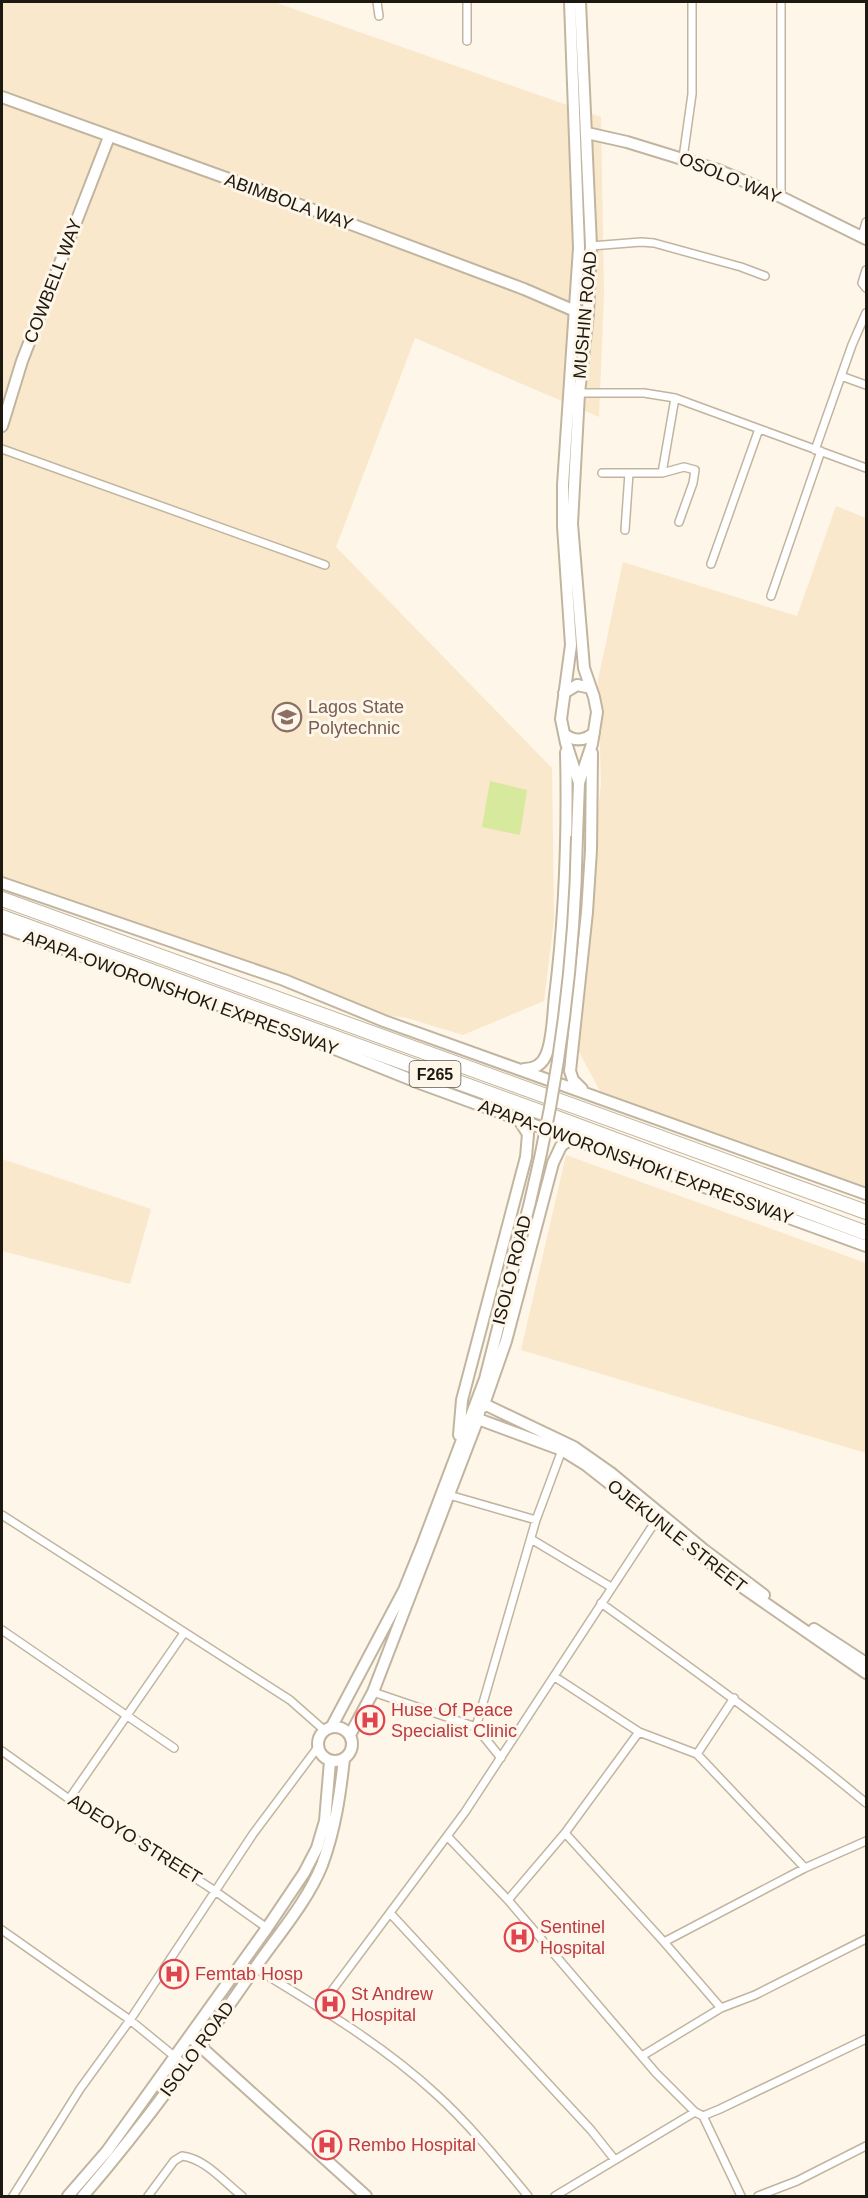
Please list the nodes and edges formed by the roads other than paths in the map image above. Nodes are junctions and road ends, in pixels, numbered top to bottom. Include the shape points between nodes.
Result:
1 (377, 2) edge
2 (467, 2) edge
3 (570, 2) edge
4 (580, 2) edge
5 (692, 2) edge
6 (781, 2) edge
7 (379, 16) dead end
8 (466, 41) dead end
9 (2, 97) edge
10 (587, 133) junction
11 (109, 137) junction
12 (683, 158) junction
13 (781, 197) junction
14 (867, 222) edge
15 (864, 237) edge
16 (591, 246) junction
17 (867, 270) edge
18 (765, 276) dead end
19 (867, 288) edge
20 (575, 311) junction
21 (867, 313) edge
22 (841, 376) junction
23 (867, 385) edge
24 (579, 393) junction
25 (675, 398) junction
26 (2, 426) edge
27 (759, 429) junction
28 (2, 449) edge
29 (818, 450) junction
30 (867, 468) edge
31 (602, 473) dead end
32 (629, 473) junction
33 (662, 473) junction
34 (679, 522) dead end
35 (625, 531) dead end
36 (711, 564) dead end
37 (325, 565) dead end
38 (771, 596) dead end
39 (575, 625) junction
40 (591, 688) junction
41 (564, 693) junction
42 (565, 738) junction
43 (593, 739) junction
44 (579, 783) junction
45 (2, 883) edge
46 (2, 899) edge
47 (2, 917) edge
48 (2, 927) edge
49 (519, 1069) junction
50 (584, 1092) junction
51 (518, 1120) junction
52 (573, 1138) junction
53 (867, 1194) edge
54 (867, 1212) edge
55 (867, 1233) edge
56 (867, 1246) edge
57 (485, 1379) junction
58 (484, 1404) junction
59 (478, 1419) junction
60 (458, 1447) junction
61 (562, 1450) junction
62 (449, 1495) junction
63 (2, 1515) edge
64 (658, 1517) junction
65 (537, 1520) junction
66 (531, 1539) junction
67 (611, 1587) junction
68 (601, 1603) junction
69 (2, 1630) edge
70 (184, 1633) junction
71 (867, 1664) edge
72 (867, 1673) edge
73 (555, 1677) junction
74 (373, 1692) junction
75 (734, 1698) junction
76 (126, 1715) junction
77 (476, 1727) junction
78 (328, 1728) junction
79 (639, 1732) junction
80 (350, 1735) junction
81 (318, 1747) junction
82 (174, 1748) dead end
83 (2, 1751) edge
84 (697, 1754) junction
85 (501, 1758) junction
86 (344, 1759) junction
87 (330, 1761) junction
88 (69, 1798) junction
89 (867, 1803) edge
90 (565, 1833) junction
91 (448, 1837) junction
92 (867, 1841) edge
93 (805, 1868) junction
94 (215, 1891) junction
95 (508, 1900) junction
96 (390, 1913) junction
97 (267, 1928) junction
98 (2, 1930) edge
99 (867, 1939) edge
100 (664, 1942) junction
101 (255, 1968) junction
102 (319, 2007) junction
103 (721, 2008) junction
104 (130, 2020) junction
105 (190, 2037) junction
106 (867, 2040) edge
107 (201, 2045) junction
108 (175, 2056) junction
109 (642, 2056) junction
110 (185, 2065) junction
111 (695, 2112) junction
112 (704, 2116) junction
113 (867, 2146) edge
114 (615, 2160) junction
115 (13, 2196) edge
116 (68, 2196) edge
117 (83, 2196) edge
118 (148, 2196) edge
119 (242, 2196) edge
120 (366, 2196) edge
121 (528, 2196) edge
122 (555, 2196) edge
123 (741, 2196) edge
124 (758, 2196) edge

1 - 7 street
2 - 8 street
3 - 20 main road, MUSHIN ROAD via 579,248
4 - 10 main road, MUSHIN ROAD
5 - 12 street via 692,94
6 - 13 street
9 - 11 main road, ABIMBOLA WAY
10 - 12 main road, OSOLO WAY
10 - 16 main road, MUSHIN ROAD
11 - 20 main road, ABIMBOLA WAY via 297,203
11 - 26 main road, COWBELL WAY via 22,362
12 - 13 main road, OSOLO WAY
13 - 15 main road, OSOLO WAY
14 - 15 street
16 - 18 street via 654,243
16 - 24 main road, MUSHIN ROAD
17 - 19 street via 862,283
20 - 39 main road, MUSHIN ROAD via 562,485
21 - 22 street
22 - 23 street
22 - 29 street
24 - 25 street via 644,393
24 - 39 main road, MUSHIN ROAD via 572,524
25 - 27 street
25 - 33 street
27 - 29 street
27 - 36 street
28 - 37 street
29 - 30 street
29 - 38 street
31 - 32 street
32 - 33 street
32 - 35 street
33 - 34 street via 684,467 695,470
39 - 40 main road
39 - 41 main road
40 - 41 main road via 576,685
40 - 43 main road via 597,712
41 - 42 main road via 561,719
42 - 43 main road
42 - 44 main road
42 - 49 main road via 564,907 552,1024 542,1061 532,1068
43 - 44 main road
43 - 50 main road via 591,861 570,1071
44 - 57 main road, ISOLO ROAD, bridge via 576,901 558,1068 543,1147
45 - 49 main road via 284,980
46 - 54 highway, APAPA-OWORONSHOKI EXPRESSWAY / F265
47 - 55 highway, APAPA-OWORONSHOKI EXPRESSWAY / F265
48 - 51 main road, APAPA-OWORONSHOKI EXPRESSWAY via 275,1025
49 - 50 main road
50 - 53 main road
51 - 52 main road, APAPA-OWORONSHOKI EXPRESSWAY
51 - 60 main road via 528,1134 526,1157 462,1400
52 - 56 main road, APAPA-OWORONSHOKI EXPRESSWAY
52 - 58 main road via 561,1146 553,1163 506,1341
57 - 59 main road
57 - 60 main road, ISOLO ROAD
58 - 59 main road
58 - 64 main road, OJEKUNLE STREET via 574,1447 611,1473
59 - 61 main road, OJEKUNLE STREET
59 - 62 main road
60 - 78 main road, ISOLO ROAD via 404,1590
61 - 64 main road, OJEKUNLE STREET
61 - 65 street
62 - 65 street
62 - 74 main road
63 - 70 street
64 - 67 street
64 - 71 main road, OJEKUNLE STREET via 775,1603
64 - 72 main road, OJEKUNLE STREET via 732,1580
65 - 66 street
66 - 67 street
66 - 77 street
67 - 68 street
68 - 73 street
68 - 75 street
69 - 76 street
70 - 76 street
70 - 78 street
73 - 79 street
73 - 85 street
74 - 77 street
74 - 80 main road
75 - 84 street
75 - 89 street
76 - 82 street
76 - 88 street
77 - 85 street
78 - 80 main road via 343,1728
78 - 81 main road via 319,1738
79 - 84 street
79 - 90 street
80 - 86 main road via 351,1751
81 - 87 main road
81 - 94 street
83 - 88 street, ADEOYO STREET
84 - 93 street
85 - 91 street
86 - 87 main road
86 - 101 main road, ISOLO ROAD via 336,1820 321,1866 304,1898
87 - 97 main road, ISOLO ROAD via 325,1821 317,1848
88 - 94 street, ADEOYO STREET
90 - 95 street
90 - 100 street
91 - 95 street
91 - 96 street
92 - 93 street
93 - 100 street
94 - 97 street, ADEOYO STREET
94 - 104 street
95 - 109 street
96 - 102 street
96 - 114 street
97 - 105 main road, ISOLO ROAD
98 - 104 street
99 - 103 street
100 - 103 street
101 - 102 street
101 - 107 main road, ISOLO ROAD
102 - 121 street via 436,2094 496,2156
103 - 109 street
104 - 108 street
104 - 115 street via 80,2089
105 - 107 main road
105 - 108 main road, ISOLO ROAD
106 - 112 street
107 - 110 main road, ISOLO ROAD
107 - 120 main road
108 - 110 street
108 - 116 main road, ISOLO ROAD via 107,2151
109 - 111 street
110 - 117 main road, ISOLO ROAD
111 - 112 street
111 - 114 street
112 - 123 street
113 - 124 street
114 - 122 street
118 - 119 street via 182,2156 206,2166

